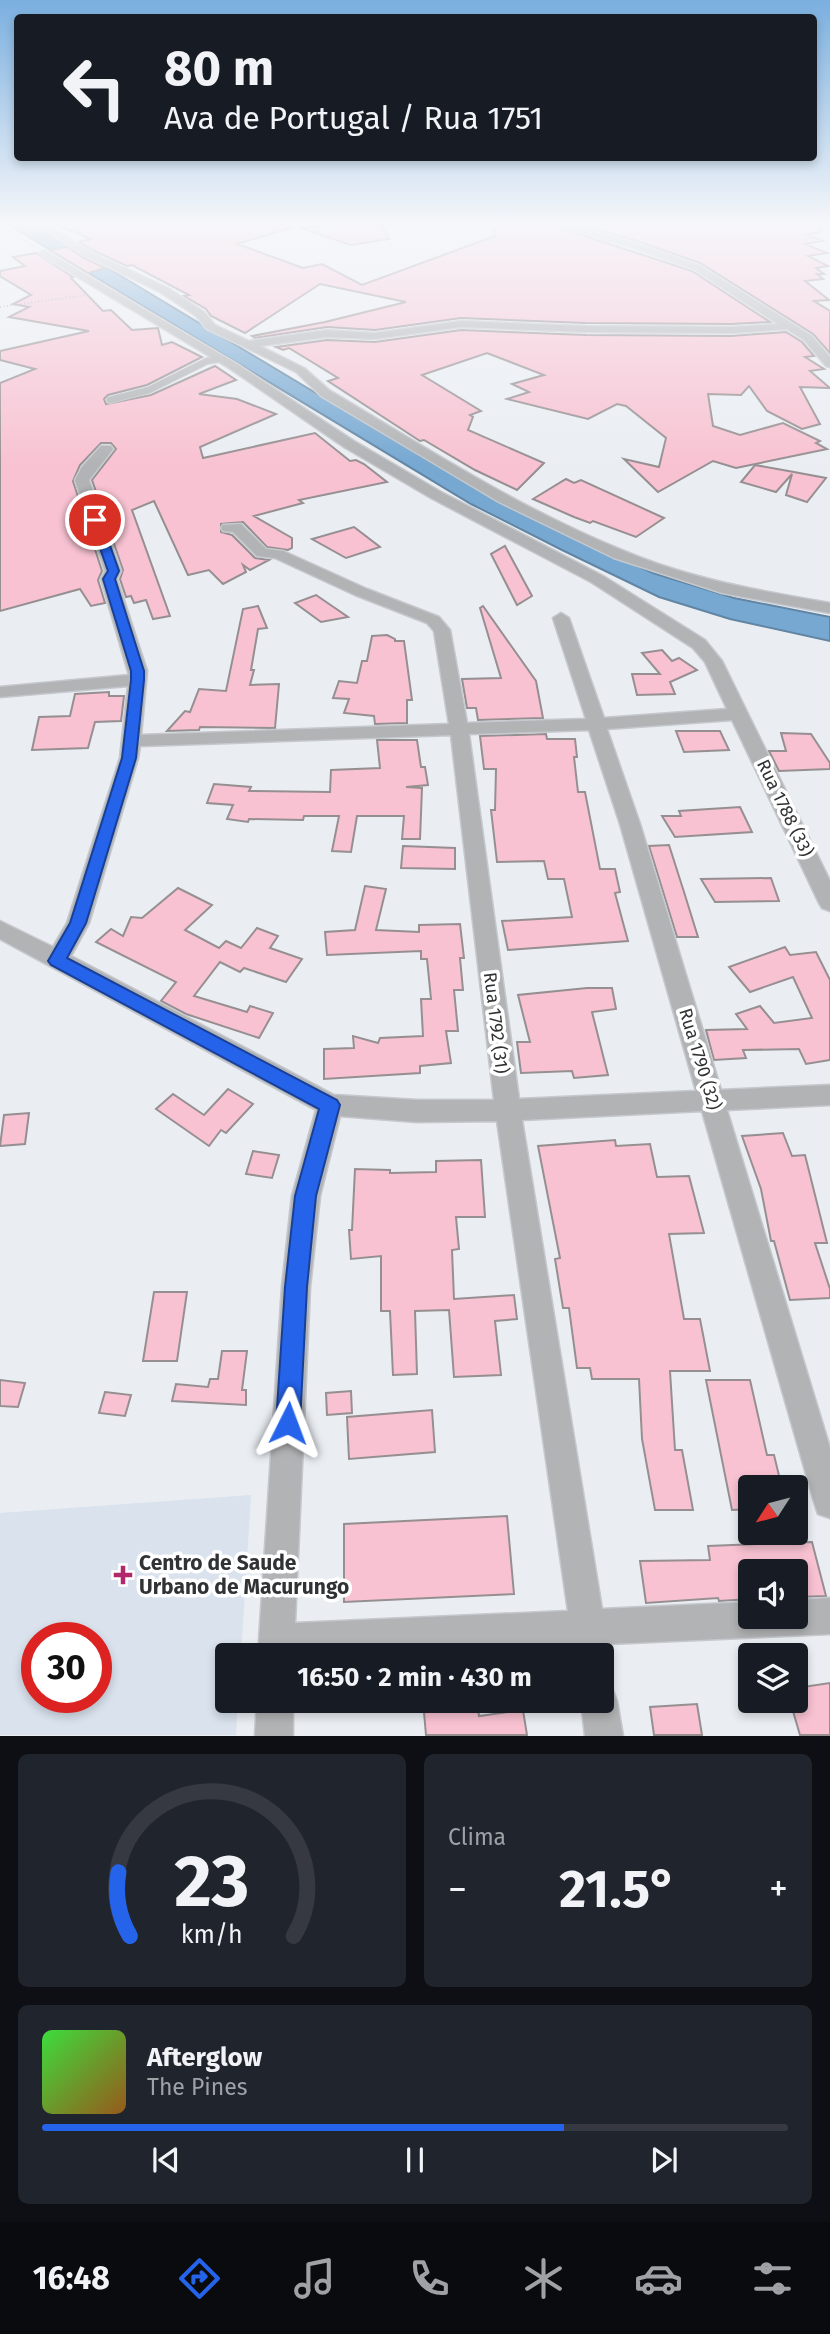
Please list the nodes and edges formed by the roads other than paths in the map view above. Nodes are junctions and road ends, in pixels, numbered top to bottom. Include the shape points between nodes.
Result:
1 (131, 303) edge
2 (184, 303) edge
3 (755, 303) edge
4 (790, 326) junction
5 (820, 336) dead end
6 (808, 338) junction
7 (247, 345) junction
8 (220, 359) junction
9 (830, 363) edge
10 (110, 400) dead end
11 (106, 449) dead end
12 (228, 528) dead end
13 (830, 608) edge
14 (561, 618) dead end
15 (137, 680) junction
16 (0, 692) edge
17 (739, 714) junction
18 (598, 724) junction
19 (459, 729) junction
20 (131, 741) junction
21 (830, 903) edge
22 (0, 929) edge
23 (57, 961) junction
24 (830, 1095) edge
25 (713, 1101) junction
26 (330, 1105) junction
27 (508, 1110) junction
28 (830, 1502) edge
29 (830, 1616) edge
30 (590, 1642) edge
31 (276, 1643) edge
32 (545, 1643) edge
33 (275, 1713) edge
34 (601, 1713) edge
35 (274, 1735) edge
36 (604, 1735) edge

1 - 8 street, Rua 1788 (33)
2 - 7 street via 211,327
3 - 4 street
4 - 6 street
4 - 7 street via 731,330 461,324 375,337 329,335
5 - 6 street
6 - 9 street
7 - 13 street via 300,370 325,393 504,499 619,555 728,590
8 - 10 lane via 149,390
8 - 17 street, Rua 1788 (33) via 349,444 577,568 689,638 713,661
11 - 15 street via 82,480 113,571 109,579
12 - 19 street, Rua 1792 (31) via 236,527 262,553 278,554 433,620 442,629
14 - 18 street, Rua 1790 (32)
15 - 16 street
15 - 20 street
17 - 18 street
17 - 21 street, Rua 1788 (33)
18 - 19 street
18 - 25 street, Rua 1790 (32)
19 - 20 street
19 - 27 street, Rua 1792 (31)
20 - 23 street via 90,888
22 - 23 street
23 - 26 street
24 - 25 street
25 - 27 street
25 - 28 street, Rua 1790 (32)
26 - 27 street via 418,1111
26 - 31 street via 306,1196 296,1287
27 - 30 street, Rua 1792 (31)
29 - 30 street
30 - 32 street
33 - 35 street
34 - 36 street

